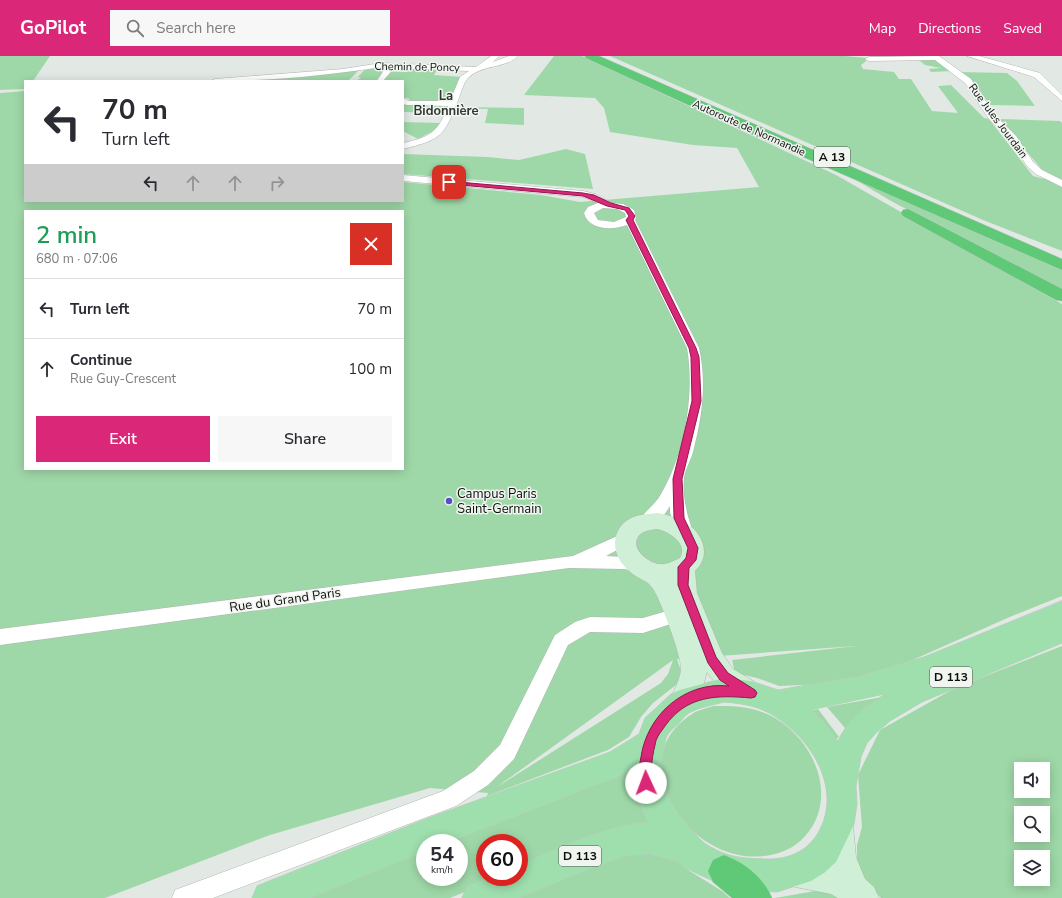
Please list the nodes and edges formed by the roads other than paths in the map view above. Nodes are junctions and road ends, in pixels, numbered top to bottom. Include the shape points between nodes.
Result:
1 (494, 56) edge
2 (514, 56) edge
3 (590, 56) edge
4 (603, 56) edge
5 (971, 56) edge
6 (935, 57) edge
7 (869, 59) dead end
8 (392, 65) junction
9 (478, 68) junction
10 (229, 80) edge
11 (380, 80) dead end
12 (1062, 99) edge
13 (404, 100) edge
14 (453, 104) junction
15 (774, 139) junction
16 (404, 146) edge
17 (1039, 172) junction
18 (1062, 172) edge
19 (404, 178) edge
20 (1062, 184) edge
21 (576, 195) junction
22 (609, 205) junction
23 (592, 209) junction
24 (630, 220) junction
25 (612, 226) junction
26 (640, 244) junction
27 (1062, 256) edge
28 (1062, 265) edge
29 (1062, 296) edge
30 (677, 479) junction
31 (646, 522) junction
32 (685, 532) junction
33 (626, 538) junction
34 (569, 562) junction
35 (684, 567) junction
36 (645, 569) junction
37 (1062, 612) edge
38 (677, 615) junction
39 (1062, 632) edge
40 (0, 637) edge
41 (764, 698) junction
42 (681, 703) junction
43 (649, 744) junction
44 (841, 787) junction
45 (838, 826) junction
46 (684, 847) junction
47 (724, 871) junction
48 (795, 871) junction
49 (858, 893) edge
50 (183, 898) edge
51 (269, 898) edge
52 (479, 898) edge
53 (755, 898) edge

1 - 9 street
2 - 9 street
3 - 15 highway, Autoroute de Normandie / A 13
4 - 27 highway, Autoroute de Normandie / A 13 via 950,210
5 - 12 street via 1038,75
6 - 7 street
6 - 17 street, Rue Jules Jourdain via 968,81 992,117 1014,138 1030,164
8 - 9 street, Chemin de Poncy
8 - 10 street, Chemin de Poncy
8 - 11 street
9 - 14 street via 464,78
13 - 14 street
14 - 16 street via 442,129 426,140
15 - 28 highway, Autoroute de Normandie / A 13
15 - 29 highway
17 - 18 street
17 - 20 street, Rue Jules Jourdain
19 - 21 street
21 - 22 street via 592,196
21 - 23 street via 587,201
22 - 23 street
22 - 24 street via 627,209 632,216
23 - 25 street via 589,216 591,219
24 - 25 street
24 - 26 street
25 - 26 street via 624,231
26 - 30 street via 693,348 695,357 696,401
30 - 31 street via 660,509
30 - 32 street via 678,513
31 - 32 street via 670,523
31 - 33 street via 633,528
32 - 35 street via 693,548 690,560
33 - 34 street, Rue du Grand Paris via 602,551
33 - 36 street via 625,550 629,558
34 - 36 street, Rue du Grand Paris via 624,563
34 - 40 street, Rue du Grand Paris
35 - 36 street via 667,573
35 - 41 street via 685,594 712,659 724,676
36 - 38 street via 664,585
37 - 41 main road, D 113 via 906,676 846,692
38 - 42 street via 694,663 692,682
38 - 50 street via 646,625 604,622 587,624 561,640 507,752 481,778 449,799
39 - 44 main road, D 113 via 934,684 874,716 852,742 846,756
41 - 42 main road via 724,690 699,694
41 - 44 main road via 796,715 820,738 836,766
42 - 43 main road via 660,722
43 - 46 main road via 645,770 650,797 663,824
43 - 51 main road via 620,762 598,771 428,834
44 - 45 main road
45 - 48 main road via 818,857
45 - 49 street via 841,857
46 - 47 main road via 698,858
46 - 52 main road, D 113 via 650,838 626,840 597,849
47 - 48 main road via 761,878
47 - 53 highway via 744,885
48 - 49 street via 830,878

